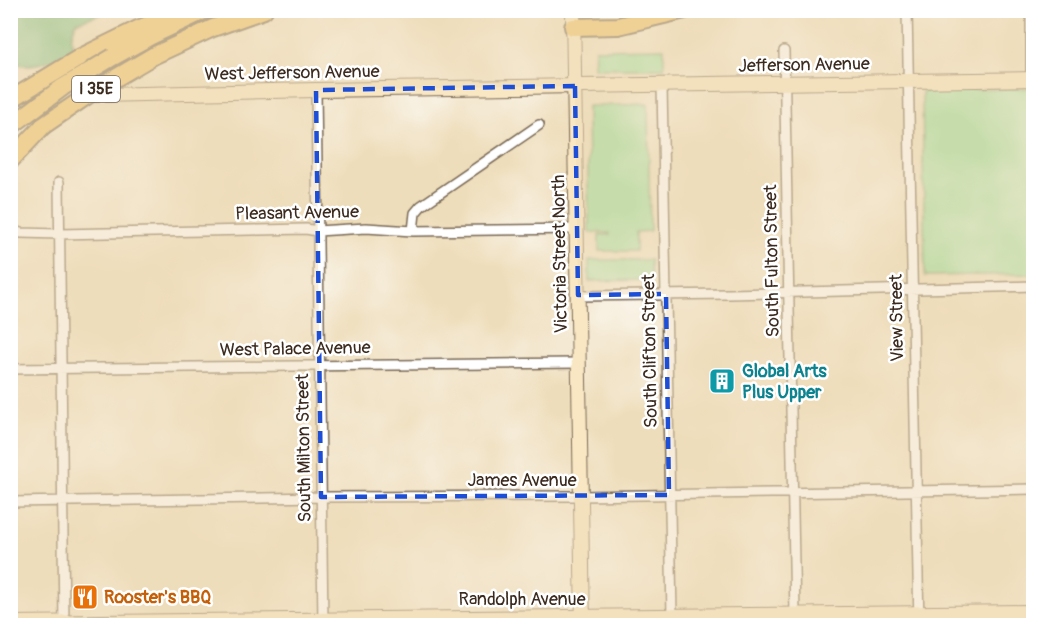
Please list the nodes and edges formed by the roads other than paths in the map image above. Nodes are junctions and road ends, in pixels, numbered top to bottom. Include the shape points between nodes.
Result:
1 (185, 10) edge
2 (206, 10) edge
3 (264, 10) edge
4 (685, 10) edge
5 (907, 10) edge
6 (1031, 10) edge
7 (573, 19) edge
8 (784, 51) dead end
9 (1032, 80) edge
10 (909, 81) junction
11 (785, 84) junction
12 (662, 85) junction
13 (575, 86) junction
14 (316, 90) junction
15 (10, 99) edge
16 (539, 125) dead end
17 (11, 126) edge
18 (43, 126) junction
19 (10, 151) edge
20 (10, 161) edge
21 (59, 182) dead end
22 (577, 229) junction
23 (10, 230) edge
24 (317, 231) junction
25 (413, 231) junction
26 (59, 234) junction
27 (1034, 286) edge
28 (913, 290) junction
29 (789, 292) junction
30 (666, 294) junction
31 (578, 296) junction
32 (580, 363) junction
33 (319, 365) junction
34 (60, 368) junction
35 (10, 369) edge
36 (1034, 489) edge
37 (916, 492) junction
38 (793, 493) junction
39 (669, 495) junction
40 (581, 496) junction
41 (321, 497) junction
42 (10, 502) edge
43 (62, 502) junction
44 (1034, 612) edge
45 (795, 615) junction
46 (672, 616) junction
47 (918, 620) edge
48 (583, 621) edge
49 (323, 622) edge
50 (10, 623) edge
51 (64, 624) edge

1 - 15 highway, bridge via 79,58
2 - 17 highway, I 35E, bridge via 112,57
3 - 18 highway, I 35E, bridge via 213,28 153,57 97,88
4 - 7 highway via 618,26
5 - 10 street, View Street
6 - 9 street
7 - 13 street, Victoria Street North
8 - 11 street, South Fulton Street
9 - 10 street, Jefferson Avenue
10 - 11 street, Jefferson Avenue
10 - 28 street, View Street
11 - 12 street, Jefferson Avenue
11 - 29 street, South Fulton Street
12 - 13 street, Jefferson Avenue
12 - 30 street, South Clifton Street
13 - 14 street, West Jefferson Avenue
13 - 22 street, Victoria Street North
14 - 15 street, West Jefferson Avenue
14 - 24 street, South Milton Street
16 - 25 street via 422,206 415,213
18 - 19 highway, I 35E
18 - 20 highway
21 - 26 street
22 - 25 street, Pleasant Avenue
22 - 31 street, Victoria Street North
23 - 26 street, Pleasant Avenue
24 - 25 street, Pleasant Avenue
24 - 26 street, Pleasant Avenue
24 - 33 street, South Milton Street
26 - 34 street
27 - 28 street
28 - 29 street
28 - 37 street, View Street
29 - 30 street
29 - 38 street, South Fulton Street
30 - 31 street
30 - 39 street, South Clifton Street
31 - 32 street, Victoria Street North
32 - 33 street, West Palace Avenue
32 - 40 street, Victoria Street North
33 - 34 street, West Palace Avenue
33 - 41 street, South Milton Street
34 - 35 street, West Palace Avenue
34 - 43 street
36 - 37 street, James Avenue
37 - 38 street, James Avenue
37 - 47 street, View Street
38 - 39 street, James Avenue
38 - 45 street, South Fulton Street
39 - 40 street, James Avenue
39 - 46 street, South Clifton Street
40 - 41 street, James Avenue
40 - 48 street, Victoria Street North
41 - 43 street, James Avenue
41 - 49 street, South Milton Street
42 - 43 street, James Avenue
43 - 51 street
44 - 47 street, Randolph Avenue
45 - 46 street, Randolph Avenue
45 - 47 street, Randolph Avenue
46 - 48 street, Randolph Avenue
48 - 49 street, Randolph Avenue
49 - 51 street, Randolph Avenue
50 - 51 street, Randolph Avenue

